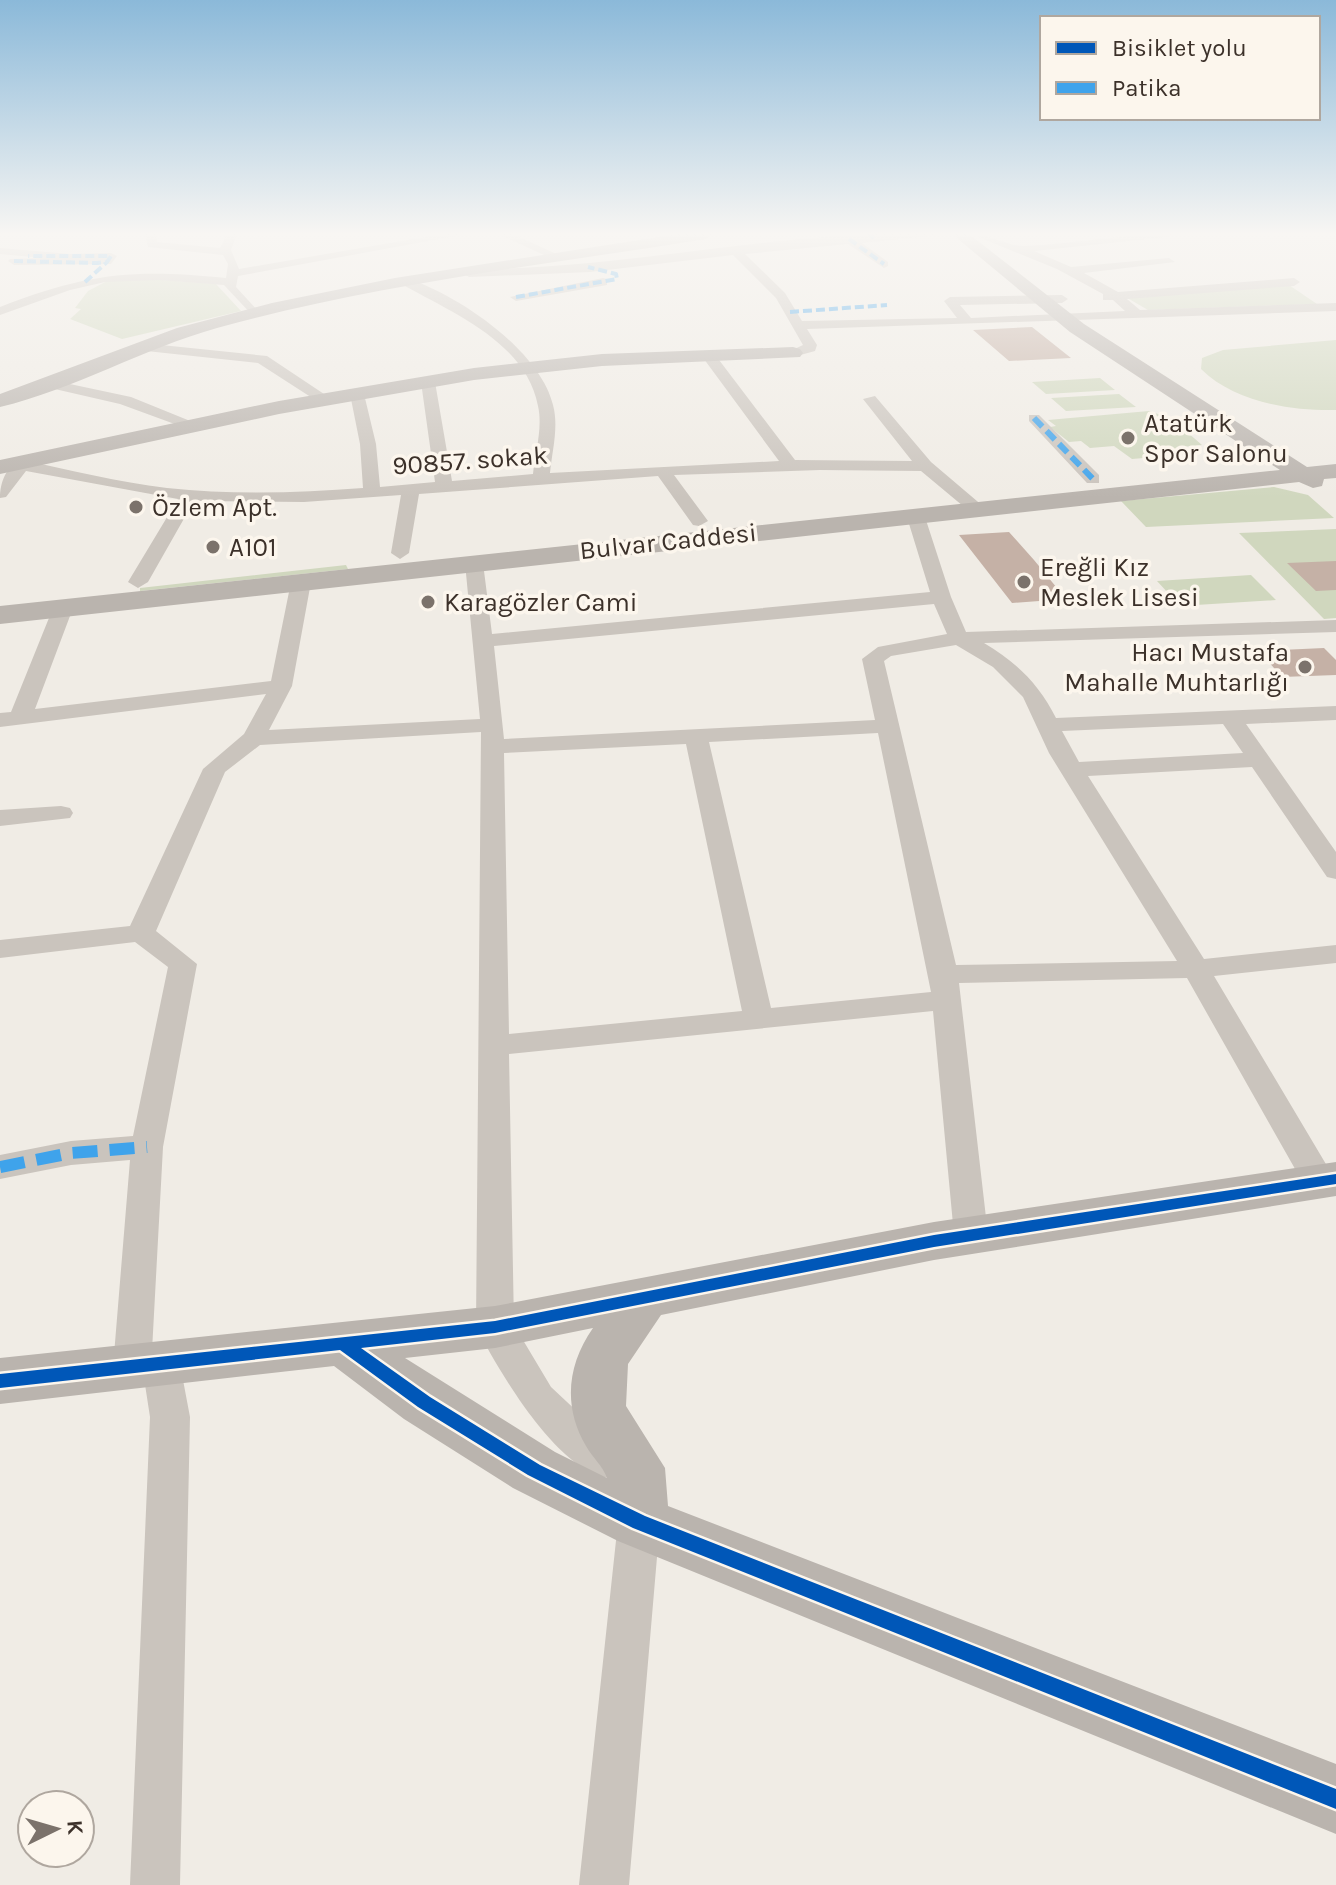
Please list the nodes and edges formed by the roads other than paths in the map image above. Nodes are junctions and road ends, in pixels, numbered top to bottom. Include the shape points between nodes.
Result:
1 (219, 322) edge
2 (474, 322) edge
3 (797, 322) edge
4 (967, 322) edge
5 (1098, 322) edge
6 (799, 325) junction
7 (142, 347) junction
8 (793, 353) joint
9 (708, 355) junction
10 (530, 367) junction
11 (12, 379) dead end
12 (428, 382) junction
13 (44, 387) junction
14 (357, 394) junction
15 (870, 399) dead end
16 (325, 400) junction
17 (0, 401) edge
18 (1034, 418) dead end
19 (197, 427) junction
20 (1336, 456) edge
21 (11, 466) edge
22 (925, 466) junction
23 (792, 467) junction
24 (664, 473) junction
25 (1313, 474) edge
26 (1093, 479) junction
27 (541, 480) junction
28 (444, 487) junction
29 (411, 490) junction
30 (0, 493) edge
31 (372, 494) junction
32 (189, 495) junction
33 (966, 500) junction
34 (915, 514) junction
35 (699, 521) junction
36 (400, 553) junction
37 (474, 563) junction
38 (138, 582) junction
39 (301, 582) junction
40 (0, 597) edge
41 (941, 597) junction
42 (63, 608) junction
43 (0, 615) edge
44 (1336, 626) edge
45 (959, 638) junction
46 (483, 641) junction
47 (281, 686) junction
48 (1336, 713) edge
49 (10, 719) edge
50 (1231, 719) junction
51 (1048, 725) junction
52 (888, 726) junction
53 (492, 736) junction
54 (696, 736) junction
55 (254, 738) junction
56 (1259, 759) junction
57 (1072, 770) junction
58 (61, 813) dead end
59 (0, 818) edge
60 (1336, 871) edge
61 (141, 933) junction
62 (0, 949) edge
63 (1336, 954) edge
64 (1196, 969) junction
65 (945, 987) junction
66 (759, 1019) junction
67 (493, 1046) junction
68 (147, 1147) junction
69 (0, 1167) edge
70 (1328, 1180) edge
71 (971, 1235) junction
72 (644, 1298) junction
73 (495, 1327) junction
74 (343, 1344) junction
75 (146, 1365) junction
76 (0, 1381) edge
77 (638, 1495) junction
78 (1336, 1799) edge
79 (155, 1885) edge
80 (604, 1885) edge

1 - 7 main road
2 - 10 street via 502,339
3 - 6 street
4 - 6 street
5 - 25 main road
6 - 8 street via 810,345 808,351
7 - 13 main road
7 - 16 street via 262,359
8 - 9 main road
9 - 10 main road
9 - 23 street
10 - 12 main road
10 - 27 street via 547,407
11 - 13 main road
12 - 14 main road
12 - 28 street
13 - 17 main road
13 - 19 street via 101,392
14 - 16 main road
14 - 31 street
15 - 22 street
16 - 19 main road
18 - 26 street
19 - 21 main road
20 - 25 main road
21 - 30 street
21 - 32 street, 90857. sokak
22 - 23 street, 90857. sokak
22 - 33 street
23 - 24 street, 90857. sokak
24 - 27 street, 90857. sokak
24 - 35 street
25 - 26 main road
25 - 33 main road, Bulvar Caddesi
26 - 33 main road
27 - 28 street, 90857. sokak
28 - 29 street, 90857. sokak
29 - 31 street, 90857. sokak
29 - 36 street
31 - 32 street, 90857. sokak
32 - 38 street
33 - 34 main road, Bulvar Caddesi
33 - 35 main road
34 - 37 main road, Bulvar Caddesi
34 - 41 street
35 - 36 main road
36 - 38 main road
37 - 39 main road, Bulvar Caddesi
37 - 46 street
38 - 40 main road
39 - 42 main road, Bulvar Caddesi
39 - 47 street
41 - 45 street
41 - 46 street
42 - 43 main road, Bulvar Caddesi
42 - 49 street
44 - 45 street
45 - 51 street via 1019,677
45 - 52 street via 885,651 873,659
46 - 53 street
47 - 49 street
47 - 55 street
48 - 50 street
50 - 51 street
50 - 56 street
51 - 57 street
52 - 54 street
52 - 65 street
53 - 54 street
53 - 55 street
53 - 67 street
54 - 66 street
55 - 61 street via 215,769
56 - 57 street
56 - 60 street
57 - 64 street
58 - 59 street
61 - 62 street
61 - 68 street via 183,964
63 - 64 street
64 - 65 street
64 - 70 street
65 - 66 street
65 - 71 street
66 - 67 street
67 - 73 street
68 - 69 street via 71,1153
68 - 75 street
70 - 71 main road
71 - 72 main road
72 - 73 main road
72 - 77 main road via 601,1360 598,1406
73 - 74 main road
73 - 77 street via 537,1398
74 - 75 main road
74 - 77 main road via 534,1470
75 - 76 main road
75 - 79 street via 170,1417
77 - 78 main road
77 - 80 street

